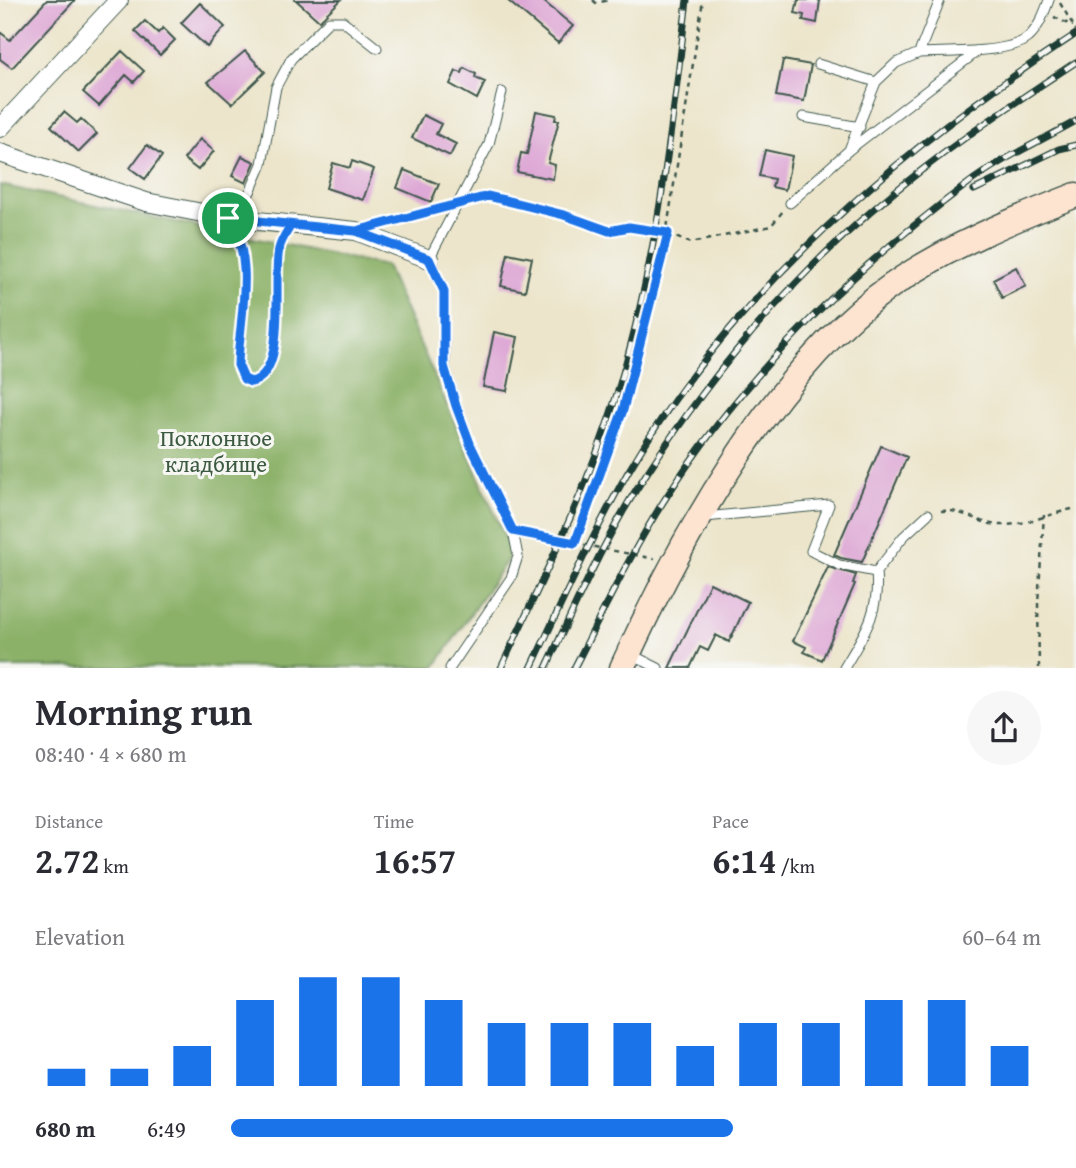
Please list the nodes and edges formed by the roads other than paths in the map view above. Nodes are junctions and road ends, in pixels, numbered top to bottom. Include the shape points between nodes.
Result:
1 (120, 0) edge
2 (940, 0) edge
3 (1049, 0) edge
4 (377, 48) dead end
5 (978, 51) junction
6 (919, 53) junction
7 (818, 64) dead end
8 (876, 82) junction
9 (502, 92) dead end
10 (803, 117) dead end
11 (860, 127) junction
12 (0, 128) edge
13 (849, 150) junction
14 (0, 153) edge
15 (1076, 195) edge
16 (790, 203) road end
17 (228, 218) junction
18 (291, 225) junction
19 (429, 259) junction
20 (928, 514) road end
21 (700, 518) junction
22 (876, 572) junction
23 (626, 660) edge
24 (450, 667) edge
25 (658, 667) edge
26 (844, 667) edge

1 - 12 street
2 - 6 lane
3 - 5 lane via 1040,24 1023,41
4 - 17 lane via 343,21 328,21 291,59 276,87 262,164 250,192
5 - 6 lane
5 - 13 lane
6 - 8 lane via 896,63
7 - 8 lane
8 - 11 lane
9 - 19 lane via 489,144
10 - 11 lane
11 - 13 lane
13 - 16 lane
14 - 17 street via 146,202
15 - 21 street via 947,251 890,287 830,337 778,398
17 - 18 street
17 - 18 lane via 244,260 238,365 244,379 251,382 266,373 272,358 279,250
18 - 19 street via 356,231
19 - 24 lane via 444,291 444,366 471,446 513,531 518,556 511,578
20 - 22 lane
21 - 22 lane via 829,505 811,551 839,565
21 - 23 street
22 - 26 lane via 878,595 872,620
23 - 25 lane

